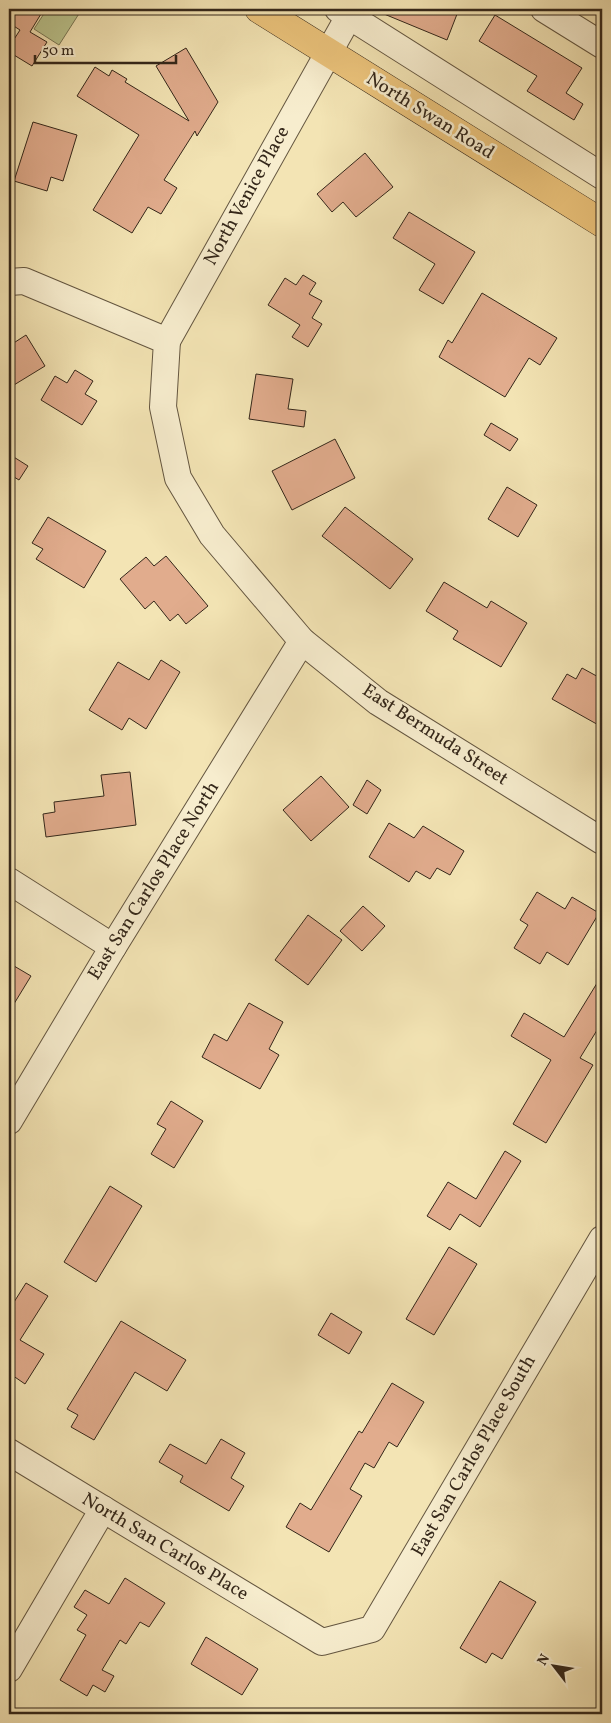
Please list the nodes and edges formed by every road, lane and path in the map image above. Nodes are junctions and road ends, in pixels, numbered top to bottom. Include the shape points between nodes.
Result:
1 (259, 9) edge
2 (544, 9) edge
3 (347, 11) edge
4 (602, 45) edge
5 (327, 52) junction
6 (602, 176) edge
7 (602, 223) edge
8 (9, 282) edge
9 (167, 341) junction
10 (302, 641) junction
11 (602, 842) edge
12 (9, 881) edge
13 (113, 947) junction
14 (9, 1121) edge
15 (602, 1239) edge
16 (9, 1452) edge
17 (103, 1509) junction
18 (322, 1642) joint
19 (9, 1669) edge

1 - 5 main road, North Swan Road
2 - 4 street
3 - 5 street
3 - 6 street
5 - 7 main road, North Swan Road
5 - 9 street, North Venice Place
8 - 9 street via 24,281
9 - 10 street, East Bermuda Street via 163,407 178,478 212,535
10 - 11 street, East Bermuda Street via 378,702
10 - 13 street, East San Carlos Place North
12 - 13 street
13 - 14 street, East San Carlos Place North
15 - 18 street, East San Carlos Place South via 372,1629
16 - 17 street, North San Carlos Place
17 - 18 street, North San Carlos Place
17 - 19 street

